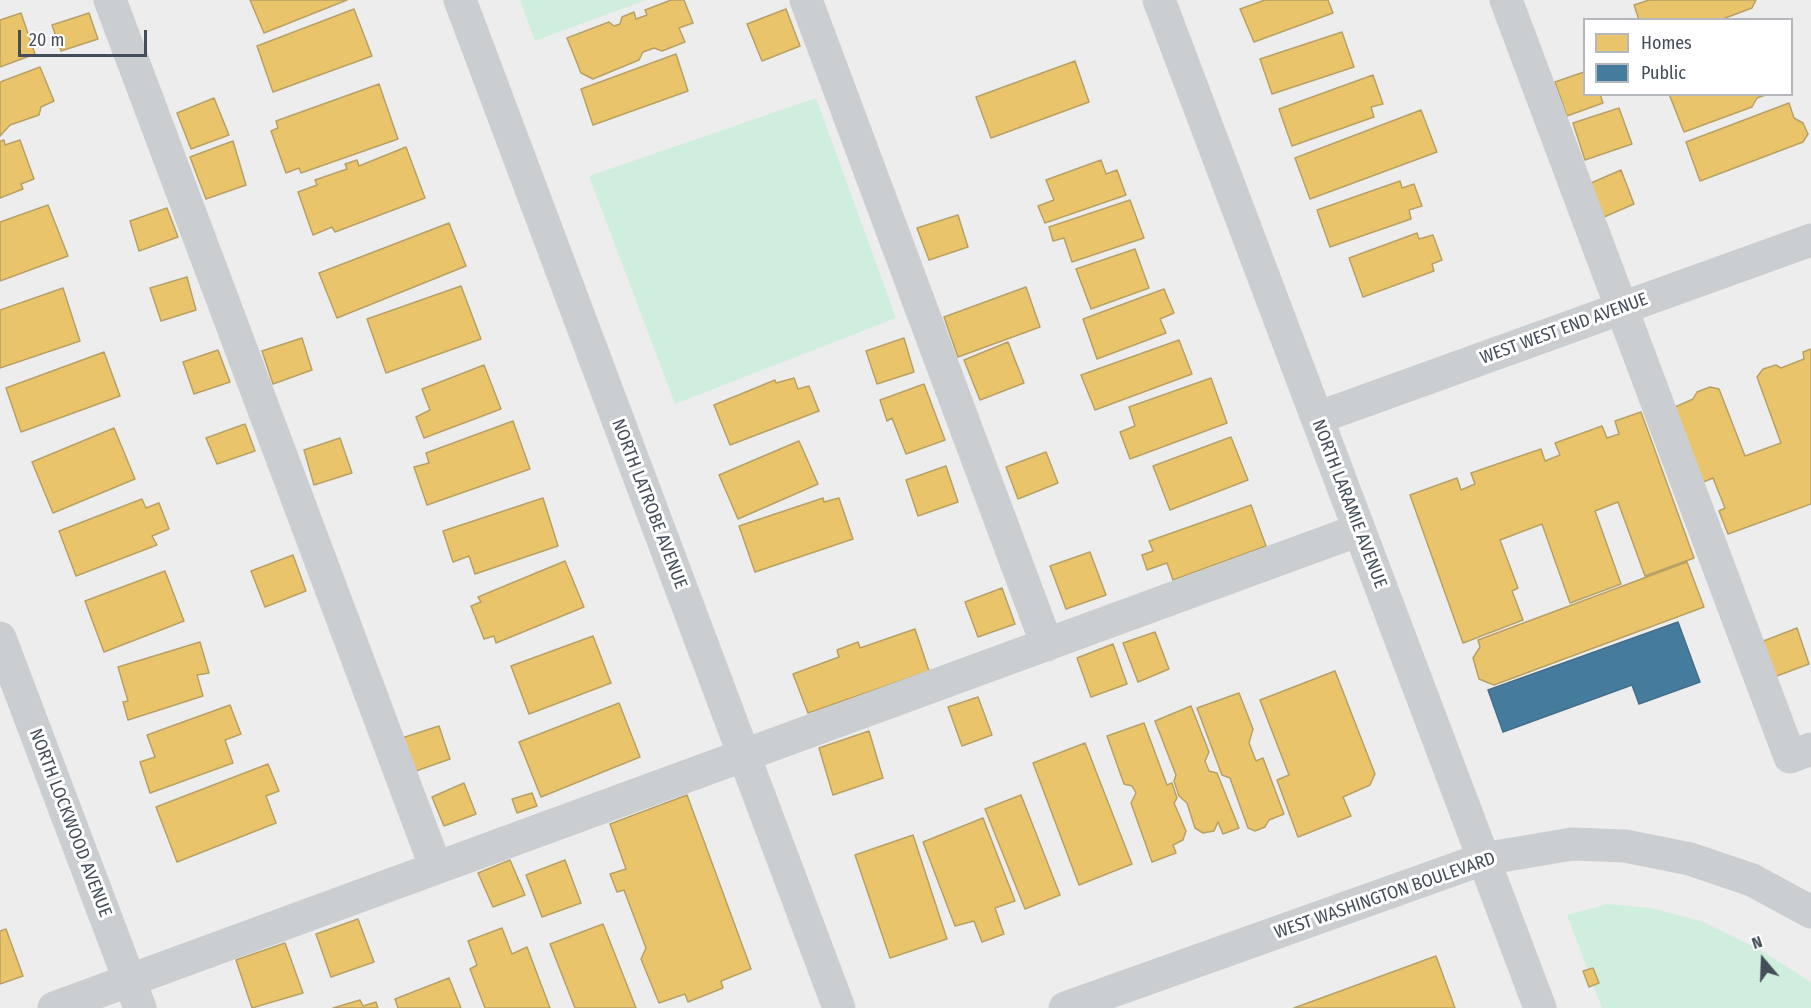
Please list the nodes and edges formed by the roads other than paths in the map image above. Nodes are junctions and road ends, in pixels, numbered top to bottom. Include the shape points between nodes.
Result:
1 (110, 0) edge
2 (460, 0) edge
3 (806, 0) edge
4 (1159, 0) edge
5 (1506, 0) edge
6 (1811, 240) edge
7 (1622, 308) junction
8 (1317, 418) junction
9 (1359, 530) junction
10 (0, 638) edge
11 (1047, 645) junction
12 (1811, 749) edge
13 (744, 756) junction
14 (1483, 859) junction
15 (436, 868) junction
16 (1811, 912) edge
17 (134, 994) edge
18 (54, 1008) edge
19 (839, 1008) edge
20 (1065, 1008) edge
21 (1540, 1008) edge

1 - 15 street
2 - 13 street, NORTH LATROBE AVENUE
3 - 11 street
4 - 8 street, NORTH LARAMIE AVENUE
5 - 7 street
6 - 7 street, WEST WEST END AVENUE
7 - 8 street, WEST WEST END AVENUE
7 - 12 street via 1790,757
8 - 9 street, NORTH LARAMIE AVENUE
9 - 11 street
9 - 14 street, NORTH LARAMIE AVENUE
10 - 17 street, NORTH LOCKWOOD AVENUE
11 - 13 street
13 - 15 street
13 - 19 street, NORTH LATROBE AVENUE
14 - 16 street, WEST WASHINGTON BOULEVARD via 1572,844 1624,846 1690,860 1752,880
14 - 20 street, WEST WASHINGTON BOULEVARD
14 - 21 street, NORTH LARAMIE AVENUE
15 - 17 street
17 - 18 street

